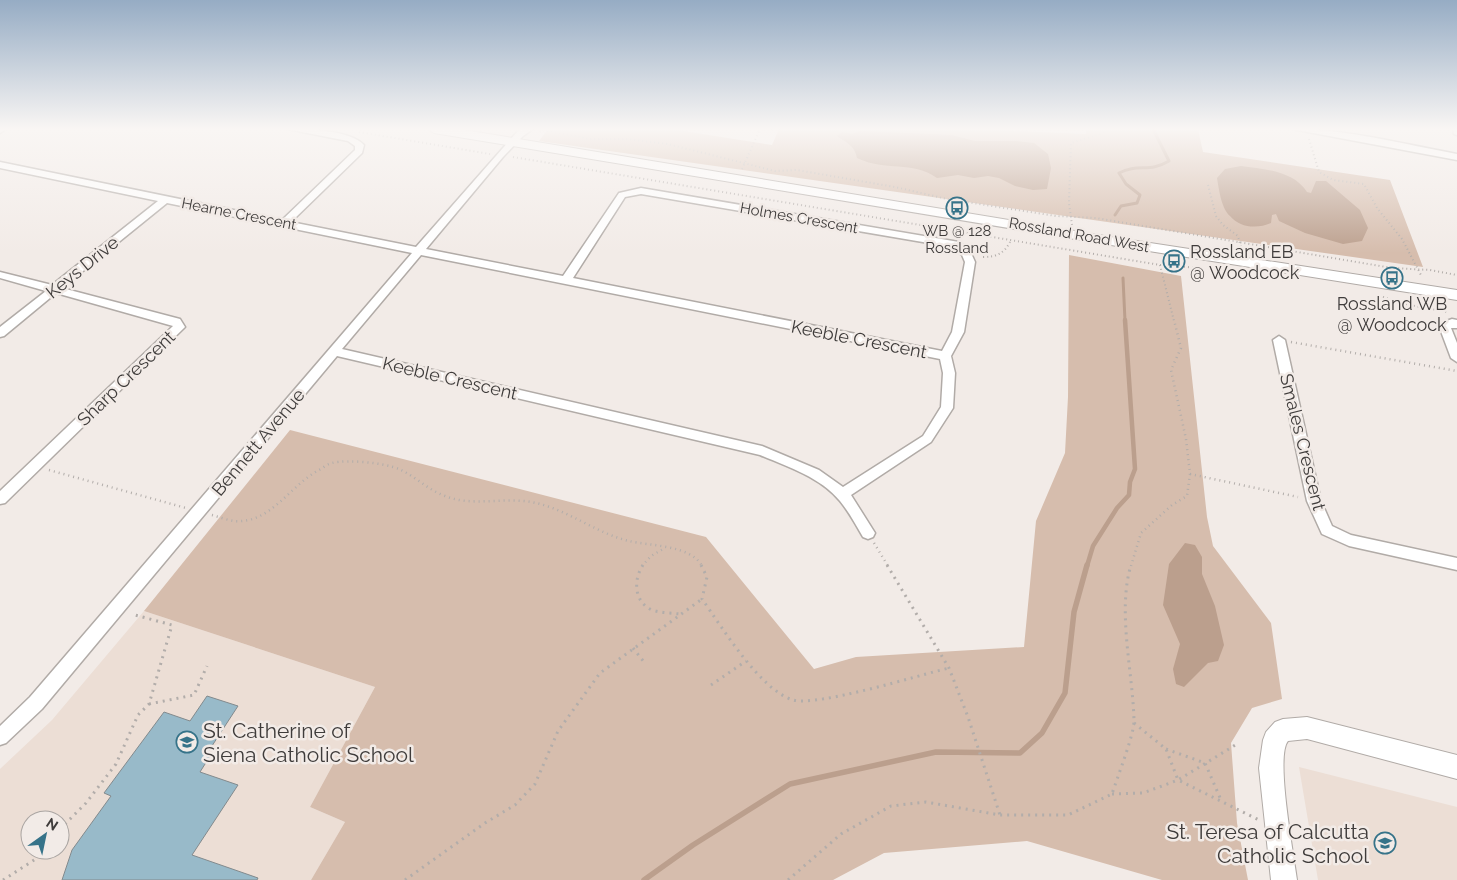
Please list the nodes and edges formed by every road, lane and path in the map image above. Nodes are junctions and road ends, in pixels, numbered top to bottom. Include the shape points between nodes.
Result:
1 (24, 170) edge
2 (340, 170) edge
3 (487, 170) edge
4 (592, 170) edge
5 (691, 170) edge
6 (741, 170) edge
7 (768, 170) edge
8 (796, 170) edge
9 (797, 170) edge
10 (1070, 170) edge
11 (1318, 170) edge
12 (736, 179) junction
13 (1208, 185) dead end
14 (165, 200) junction
15 (1072, 218) junction
16 (285, 223) junction
17 (1072, 234) junction
18 (1011, 239) junction
19 (1240, 241) junction
20 (419, 250) junction
21 (984, 257) dead end
22 (1245, 262) junction
23 (1418, 270) junction
24 (0, 275) edge
25 (1457, 275) edge
26 (566, 280) junction
27 (56, 288) junction
28 (1431, 291) junction
29 (1457, 295) edge
30 (1457, 324) edge
31 (0, 333) edge
32 (1279, 340) joint
33 (334, 351) junction
34 (945, 356) junction
35 (1457, 358) edge
36 (1457, 371) edge
37 (36, 465) junction
38 (1190, 474) junction
39 (842, 494) junction
40 (0, 499) edge
41 (1314, 501) junction
42 (200, 511) junction
43 (868, 533) joint
44 (667, 548) junction
45 (1457, 564) edge
46 (702, 599) junction
47 (681, 614) junction
48 (135, 615) dead end
49 (633, 648) junction
50 (746, 661) junction
51 (644, 662) dead end
52 (207, 666) dead end
53 (949, 668) junction
54 (711, 685) dead end
55 (149, 704) junction
56 (1134, 723) junction
57 (0, 737) edge
58 (1238, 744) dead end
59 (1166, 749) junction
60 (1205, 763) junction
61 (1457, 767) edge
62 (1178, 780) junction
63 (1112, 794) junction
64 (1221, 800) junction
65 (1000, 815) junction
66 (70, 819) edge
67 (1278, 830) junction
68 (34, 860) edge
69 (3, 880) edge
70 (405, 880) edge
71 (788, 880) edge
72 (1284, 880) edge

1 - 14 street, Hearne Crescent
2 - 16 street
3 - 20 street, Bennett Avenue
4 - 18 path
5 - 12 main road, Rossland Road West
6 - 12 path
7 - 8 path
9 - 15 path via 896,186 947,199
10 - 15 path
11 - 23 path via 1334,180 1364,184 1377,208 1402,239
12 - 17 main road, Rossland Road West
13 - 19 path via 1216,216
14 - 16 street, Hearne Crescent
14 - 27 street, Keys Drive
15 - 17 path
15 - 19 path via 1096,218
16 - 20 street, Hearne Crescent
17 - 22 main road, Rossland Road West
18 - 21 path via 1000,256
18 - 38 path via 1160,265 1181,348 1171,370
19 - 22 path
19 - 23 path
20 - 26 street, Keeble Crescent
20 - 33 street, Bennett Avenue
22 - 28 main road, Rossland Road West
23 - 25 path
23 - 28 path
24 - 27 street
26 - 34 street, Keeble Crescent
26 - 34 street, Holmes Crescent via 622,195 641,191 955,244 966,252 970,262 958,332
27 - 31 street, Keys Drive
27 - 37 street, Sharp Crescent via 176,322 179,327
28 - 29 main road, Rossland Road West
30 - 35 street via 1445,326
32 - 36 path
32 - 41 street, Smales Crescent
33 - 39 street, Keeble Crescent via 762,451 804,469
33 - 42 street, Bennett Avenue
34 - 39 street, Keeble Crescent via 950,373 947,408 927,439
37 - 40 street, Sharp Crescent
37 - 42 path
38 - 41 path
38 - 56 path via 1187,496 1141,533 1126,582 1128,664
39 - 43 street
41 - 45 street, Smales Crescent via 1327,530 1349,540
42 - 44 path via 233,521 255,520 308,476 332,463 368,462 399,469 444,496 459,500 532,502 560,511 602,532
42 - 57 street, Bennett Avenue via 36,703
43 - 53 path
44 - 46 path via 680,550 699,561 707,577
44 - 47 path via 645,562 638,572 636,589 641,601 652,610
46 - 47 path
46 - 50 path
47 - 49 path
48 - 55 path via 172,625
49 - 51 path
49 - 70 path via 600,673 585,692 558,731 536,784 515,805
50 - 53 path via 768,685 793,700 824,699
50 - 54 path
52 - 55 path via 194,695
53 - 65 path
55 - 66 path via 138,715 116,764
56 - 59 path
56 - 63 path
58 - 60 path
59 - 60 path
59 - 62 path
60 - 62 path
60 - 64 path
61 - 67 main road via 1307,728 1283,730 1274,740 1271,768
62 - 63 path via 1143,793
62 - 64 path
63 - 65 path via 1068,815
64 - 67 path
65 - 71 path via 926,802 891,806 841,834
67 - 72 main road
68 - 69 path

